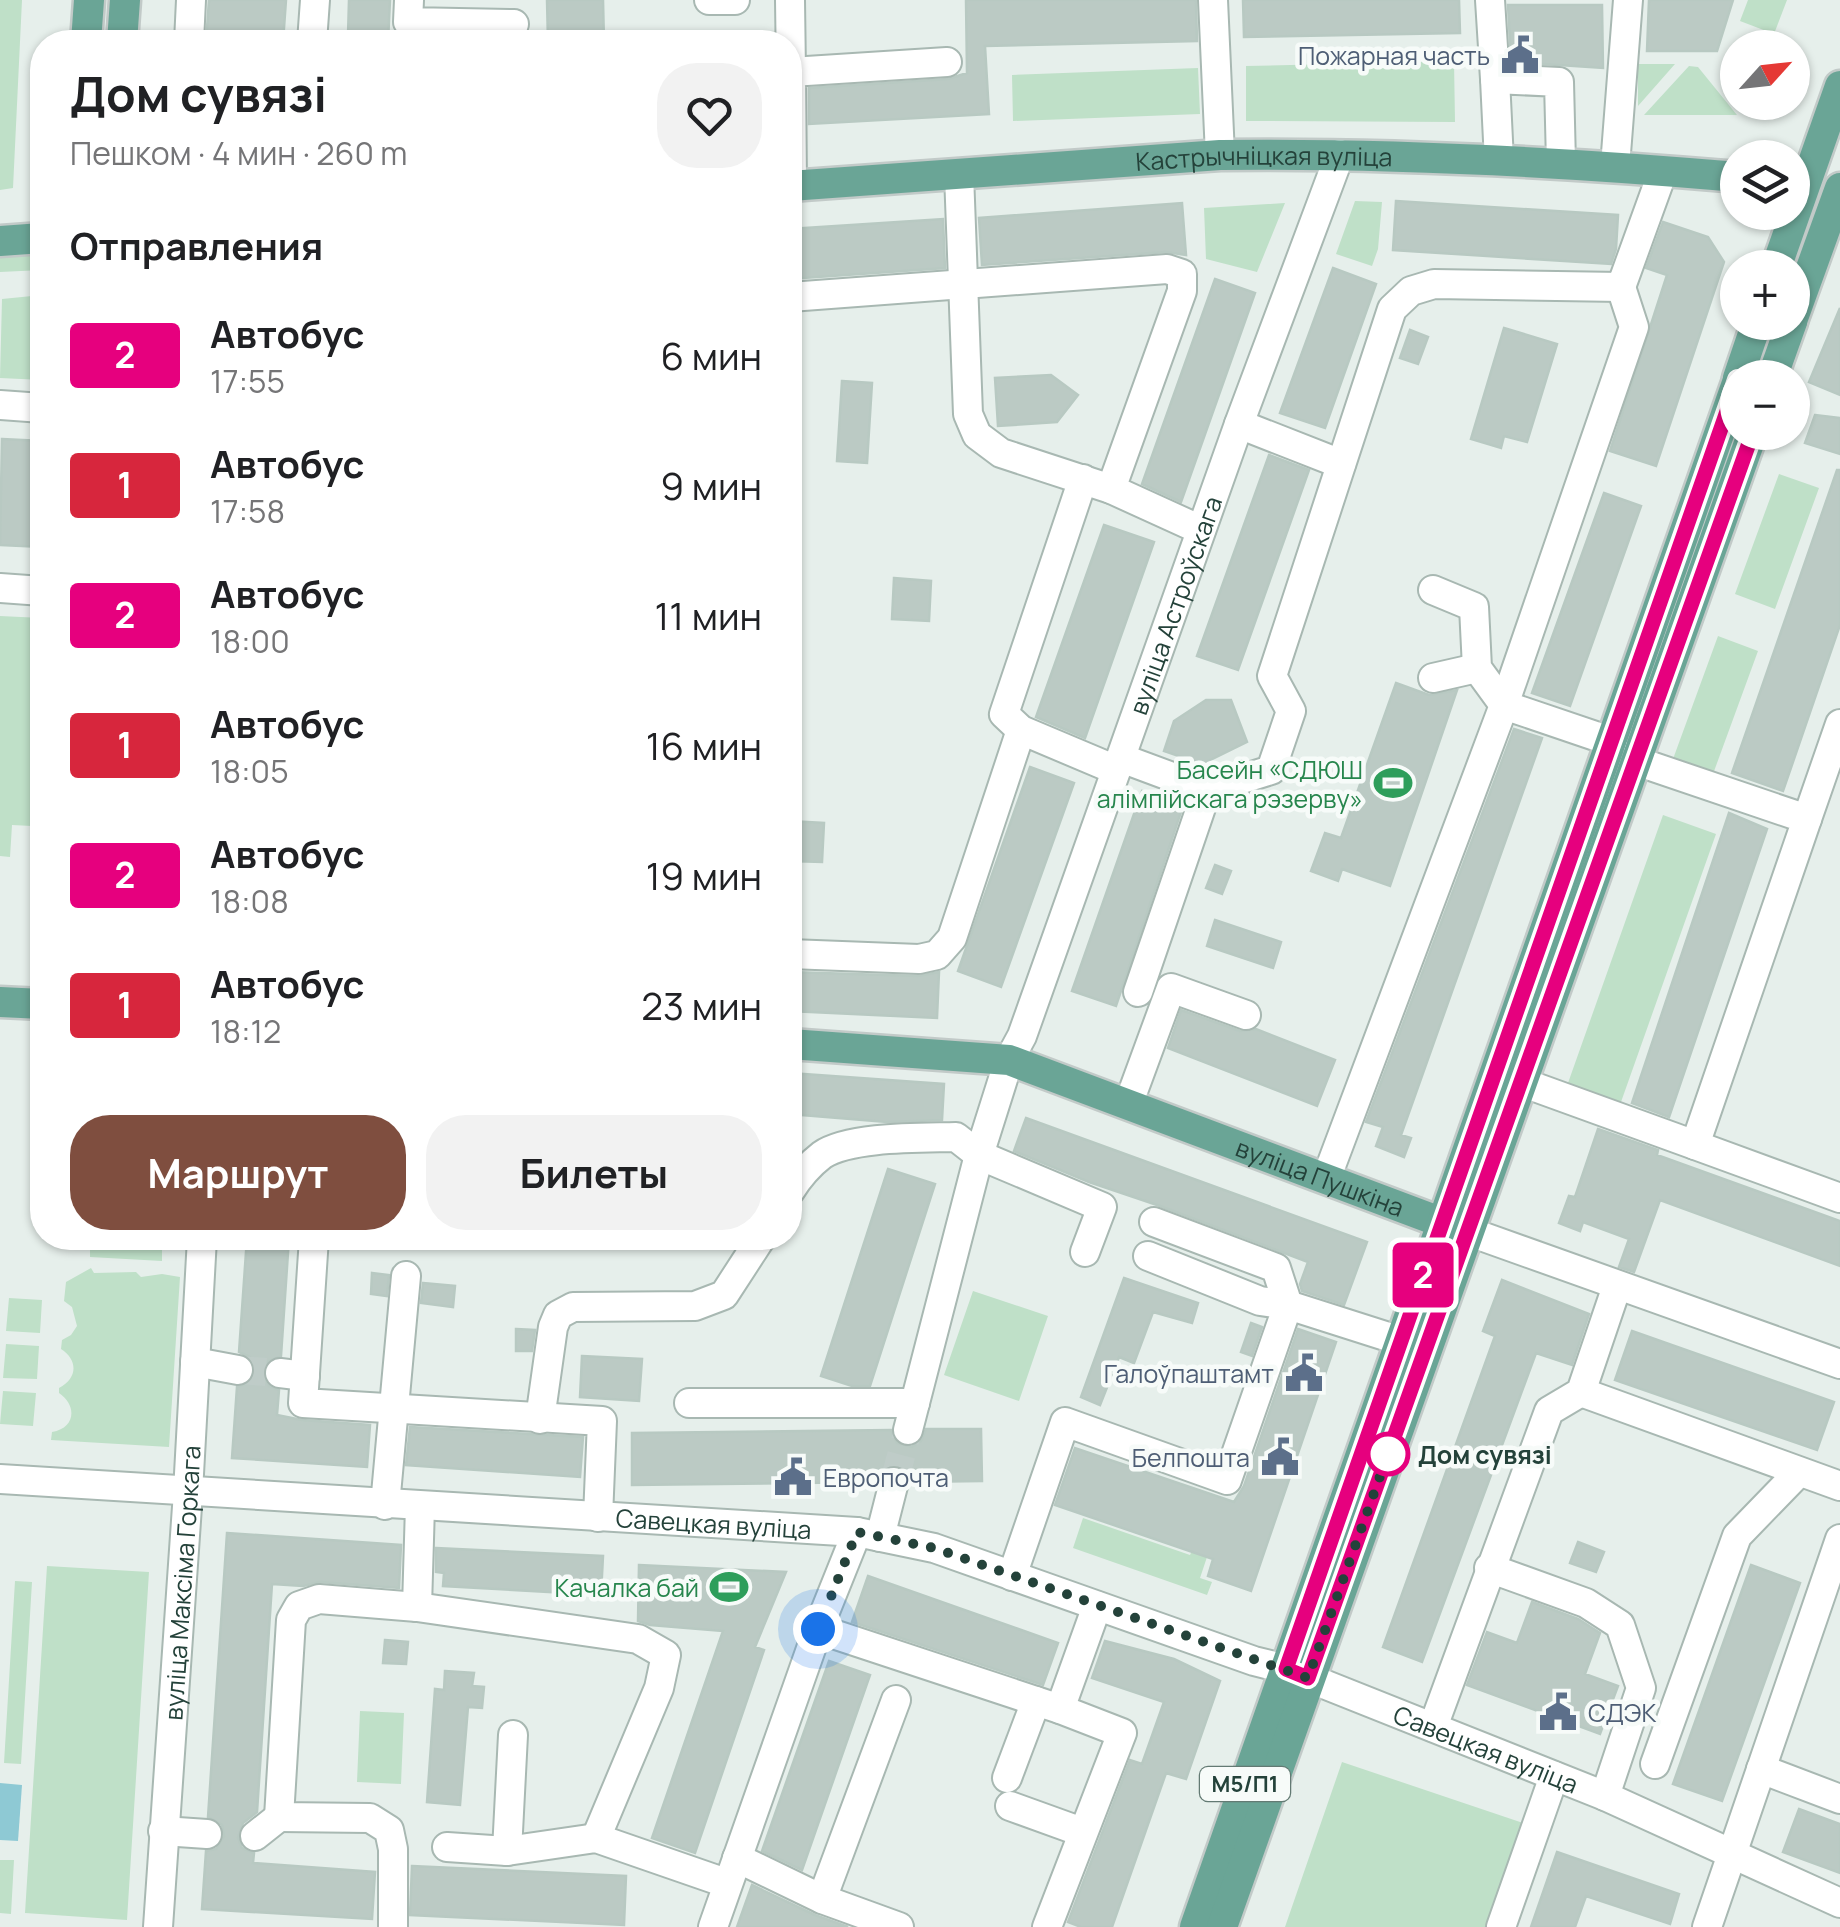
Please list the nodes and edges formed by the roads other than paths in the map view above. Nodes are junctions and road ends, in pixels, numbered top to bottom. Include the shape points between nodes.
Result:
1 (89, 0) edge
2 (124, 0) edge
3 (191, 0) edge
4 (314, 0) edge
5 (409, 0) edge
6 (709, 0) edge
7 (735, 0) edge
8 (790, 0) edge
9 (1213, 0) edge
10 (1490, 0) edge
11 (1628, 0) edge
12 (514, 22) edge
13 (87, 30) edge
14 (123, 30) edge
15 (189, 30) edge
16 (313, 30) edge
17 (790, 30) edge
18 (947, 62) dead end
19 (802, 71) edge
20 (1494, 79) junction
21 (1840, 86) edge
22 (1340, 154) junction
23 (1220, 155) junction
24 (1810, 156) edge
25 (1499, 161) junction
26 (1561, 163) junction
27 (1615, 166) junction
28 (1663, 171) junction
29 (959, 174) junction
30 (1720, 176) edge
31 (1810, 184) edge
32 (802, 185) edge
33 (1839, 191) edge
34 (30, 239) edge
35 (0, 241) edge
36 (1810, 272) edge
37 (964, 284) junction
38 (1621, 287) junction
39 (802, 297) edge
40 (0, 405) edge
41 (30, 407) edge
42 (1239, 424) junction
43 (1720, 438) edge
44 (1746, 450) edge
45 (1341, 464) junction
46 (1083, 479) junction
47 (1112, 489) junction
48 (1201, 530) junction
49 (0, 588) edge
50 (30, 590) edge
51 (1433, 590) dead end
52 (1477, 668) junction
53 (1433, 678) dead end
54 (1504, 705) junction
55 (1840, 724) edge
56 (1021, 730) junction
57 (1625, 751) junction
58 (1119, 764) junction
59 (1207, 790) junction
60 (1807, 819) junction
61 (802, 955) edge
62 (1138, 992) dead end
63 (0, 1002) edge
64 (30, 1003) edge
65 (1246, 1016) dead end
66 (802, 1045) edge
67 (1009, 1060) junction
68 (1521, 1082) junction
69 (1128, 1104) junction
70 (1695, 1144) junction
71 (980, 1155) junction
72 (802, 1174) edge
73 (1326, 1179) junction
74 (1840, 1198) edge
75 (1154, 1222) dead end
76 (1454, 1227) junction
77 (201, 1250) edge
78 (312, 1250) edge
79 (753, 1250) edge
80 (1085, 1252) dead end
81 (1148, 1256) dead end
82 (406, 1276) dead end
83 (1618, 1286) junction
84 (1288, 1305) junction
85 (1400, 1342) junction
86 (195, 1362) junction
87 (1840, 1364) edge
88 (238, 1370) tunnel mouth
89 (1581, 1392) junction
90 (689, 1404) dead end
91 (393, 1410) junction
92 (540, 1419) junction
93 (1799, 1472) junction
94 (0, 1479) edge
95 (894, 1482) tunnel mouth
96 (1840, 1486) edge
97 (188, 1492) junction
98 (385, 1506) junction
99 (420, 1506) junction
100 (598, 1516) junction
101 (869, 1535) junction
102 (1840, 1539) edge
103 (1490, 1568) junction
104 (1012, 1576) junction
105 (1097, 1606) junction
106 (417, 1607) junction
107 (818, 1629) junction
108 (1298, 1673) junction
109 (896, 1700) dead end
110 (1048, 1705) junction
111 (1433, 1728) junction
112 (513, 1735) dead end
113 (1655, 1764) dead end
114 (1761, 1769) junction
115 (1554, 1776) junction
116 (1606, 1796) junction
117 (1840, 1798) edge
118 (278, 1817) junction
119 (163, 1832) junction
120 (1082, 1832) junction
121 (207, 1834) dead end
122 (256, 1836) dead end
123 (596, 1838) junction
124 (447, 1847) dead end
125 (508, 1850) junction
126 (1731, 1852) junction
127 (731, 1870) junction
128 (822, 1900) junction
129 (1840, 1904) edge
130 (158, 1927) edge
131 (393, 1927) edge
132 (713, 1927) edge
133 (899, 1927) edge
134 (1047, 1927) edge
135 (1194, 1927) edge
136 (1222, 1927) edge
137 (1500, 1927) edge
138 (1707, 1927) edge

1 - 13 main road
2 - 14 main road
3 - 15 street
4 - 16 street
5 - 12 street via 408,22
6 - 7 street
8 - 17 street
9 - 23 street
10 - 20 street
11 - 27 street
18 - 19 street
20 - 25 street
20 - 26 street via 1559,82
21 - 24 main road
22 - 23 main road, Кастрычніцкая вуліца
22 - 25 main road, Кастрычніцкая вуліца
22 - 42 street, вуліца Астроўскага
23 - 29 main road, Кастрычніцкая вуліца
25 - 26 main road, Кастрычніцкая вуліца
26 - 27 main road, Кастрычніцкая вуліца
27 - 28 main road, Кастрычніцкая вуліца
28 - 30 main road, Кастрычніцкая вуліца
28 - 38 street
29 - 32 main road, Кастрычніцкая вуліца
29 - 37 street
31 - 33 main road
33 - 36 main road
34 - 35 main road
37 - 39 street
37 - 46 street via 968,414 976,436 1001,453
37 - 47 street via 1167,268 1182,274 1182,291
38 - 45 street via 1434,284 1410,291 1392,310
38 - 54 street via 1634,327
40 - 41 street
42 - 45 street
42 - 48 street, вуліца Астроўскага
43 - 57 main road, М5/П1
44 - 57 main road, М5/П1
45 - 59 street via 1272,676 1291,711 1272,770
46 - 47 street
46 - 56 street via 1004,714
47 - 48 street
48 - 58 street, вуліца Астроўскага
49 - 50 street
51 - 52 street via 1474,607
52 - 53 street
52 - 54 street
54 - 57 street
54 - 73 street
55 - 60 street
56 - 58 street
56 - 61 street via 952,938 937,955 919,960
57 - 60 street
57 - 68 main road, М5/П1
57 - 76 main road, М5/П1
58 - 59 street
58 - 67 street, вуліца Астроўскага
59 - 62 street
60 - 70 street
63 - 64 main road
65 - 69 street via 1171,988
66 - 67 main road, вуліца Пушкіна
67 - 69 main road, вуліца Пушкіна
67 - 71 street, вуліца Астроўскага
68 - 70 street
68 - 76 main road, М5/П1
69 - 73 main road, вуліца Пушкіна
70 - 74 street
71 - 72 street via 956,1137 878,1139 824,1153
71 - 80 street via 1102,1207
71 - 90 street, вуліца Астроўскага via 911,1416
73 - 76 main road, вуліца Пушкіна
75 - 84 street via 1276,1268
76 - 83 street, вуліца Пушкіна
76 - 85 main road, М5/П1
76 - 108 main road, М5/П1
77 - 86 street, вуліца Максіма Горкага
78 - 91 street via 293,1374 303,1403
79 - 92 street via 724,1295 695,1306 573,1308 558,1316
81 - 84 street via 1260,1301
82 - 91 street
83 - 87 street, вуліца Пушкіна
83 - 89 street
84 - 85 street
84 - 104 street via 1228,1480 1065,1422
85 - 108 main road, М5/П1
86 - 88 street
86 - 97 street, вуліца Максіма Горкага
89 - 93 street
89 - 103 street via 1549,1411
91 - 92 street
91 - 98 street
92 - 100 street via 602,1421
93 - 96 street
93 - 113 street via 1737,1536
94 - 97 street, Савецкая вуліца
95 - 101 street
97 - 98 street, Савецкая вуліца
97 - 119 street, вуліца Максіма Горкага
98 - 99 street, Савецкая вуліца
99 - 100 street, Савецкая вуліца
99 - 106 street
100 - 101 street, Савецкая вуліца
101 - 104 street, Савецкая вуліца via 934,1548
101 - 107 street
102 - 114 street
103 - 111 street
103 - 116 street via 1586,1603 1620,1625 1641,1688
104 - 105 street, Савецкая вуліца
105 - 108 street, Савецкая вуліца
105 - 110 street
106 - 118 street via 319,1599 300,1606 292,1620
106 - 123 street via 638,1640 666,1656
107 - 110 street
107 - 127 street
108 - 111 street, Савецкая вуліца
108 - 135 main road, М5/П1
108 - 136 main road, М5/П1
109 - 128 street
110 - 120 street via 1008,1792
110 - 120 street via 1122,1733
111 - 115 street, Савецкая вуліца
112 - 125 street
114 - 117 street
114 - 126 street
115 - 116 street, Савецкая вуліца
115 - 137 street
116 - 126 street, Савецкая вуліца
118 - 122 street
118 - 131 street via 370,1818 390,1830
119 - 121 street
119 - 130 street, вуліца Максіма Горкага
120 - 134 street
123 - 125 street
123 - 127 street
124 - 125 street
126 - 129 street, Савецкая вуліца
126 - 138 street
127 - 128 street
127 - 132 street
128 - 133 street

